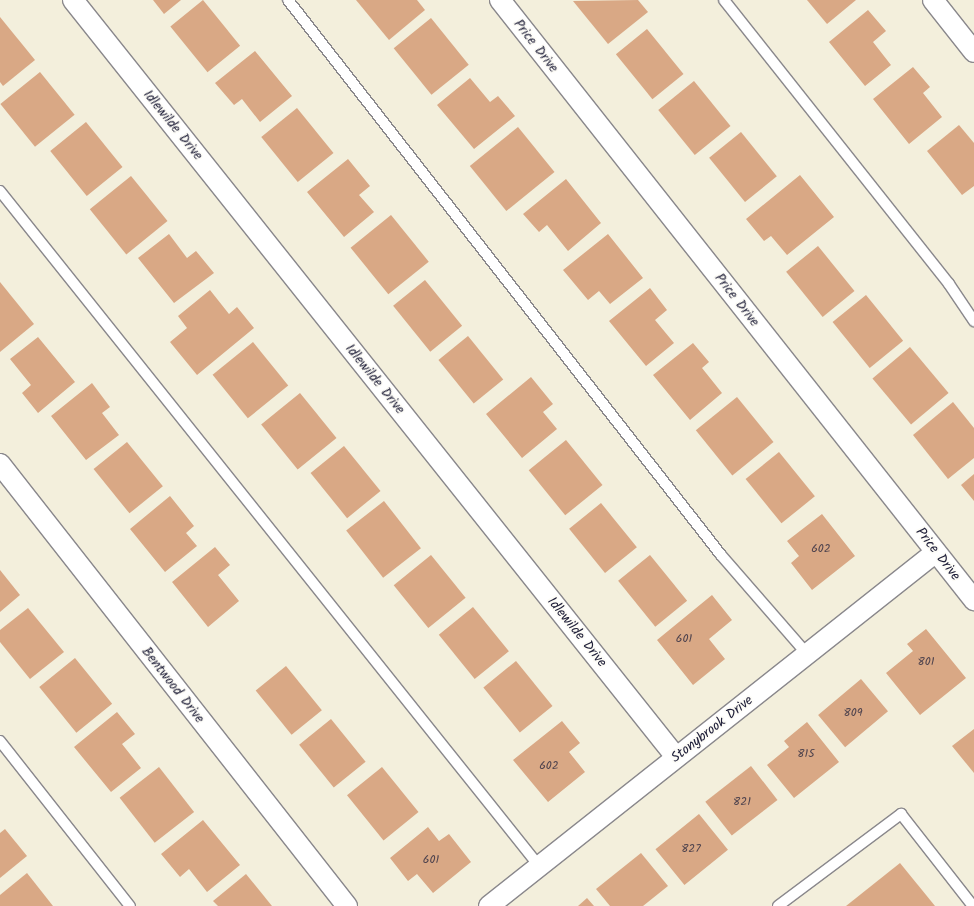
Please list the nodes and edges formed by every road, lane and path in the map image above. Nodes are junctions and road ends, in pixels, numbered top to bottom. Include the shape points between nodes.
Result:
1 (73, 0) edge
2 (288, 0) edge
3 (500, 0) edge
4 (724, 0) edge
5 (933, 0) edge
6 (974, 52) edge
7 (0, 190) edge
8 (974, 320) edge
9 (0, 464) edge
10 (936, 552) junction
11 (974, 600) edge
12 (807, 654) junction
13 (0, 742) edge
14 (676, 757) junction
15 (539, 866) junction
16 (130, 906) edge
17 (347, 906) edge
18 (489, 906) edge
19 (778, 906) edge
20 (972, 906) edge

1 - 14 street, Idlewilde Drive
2 - 12 lane via 721,555
3 - 10 street, Price Drive
4 - 8 lane via 944,278
5 - 6 street
7 - 15 lane
9 - 17 street, Bentwood Drive
10 - 11 street, Price Drive
10 - 12 street, Stonybrook Drive
12 - 14 street, Stonybrook Drive
13 - 16 lane
14 - 15 street, Stonybrook Drive
15 - 18 street, Stonybrook Drive
19 - 20 lane via 901,814

